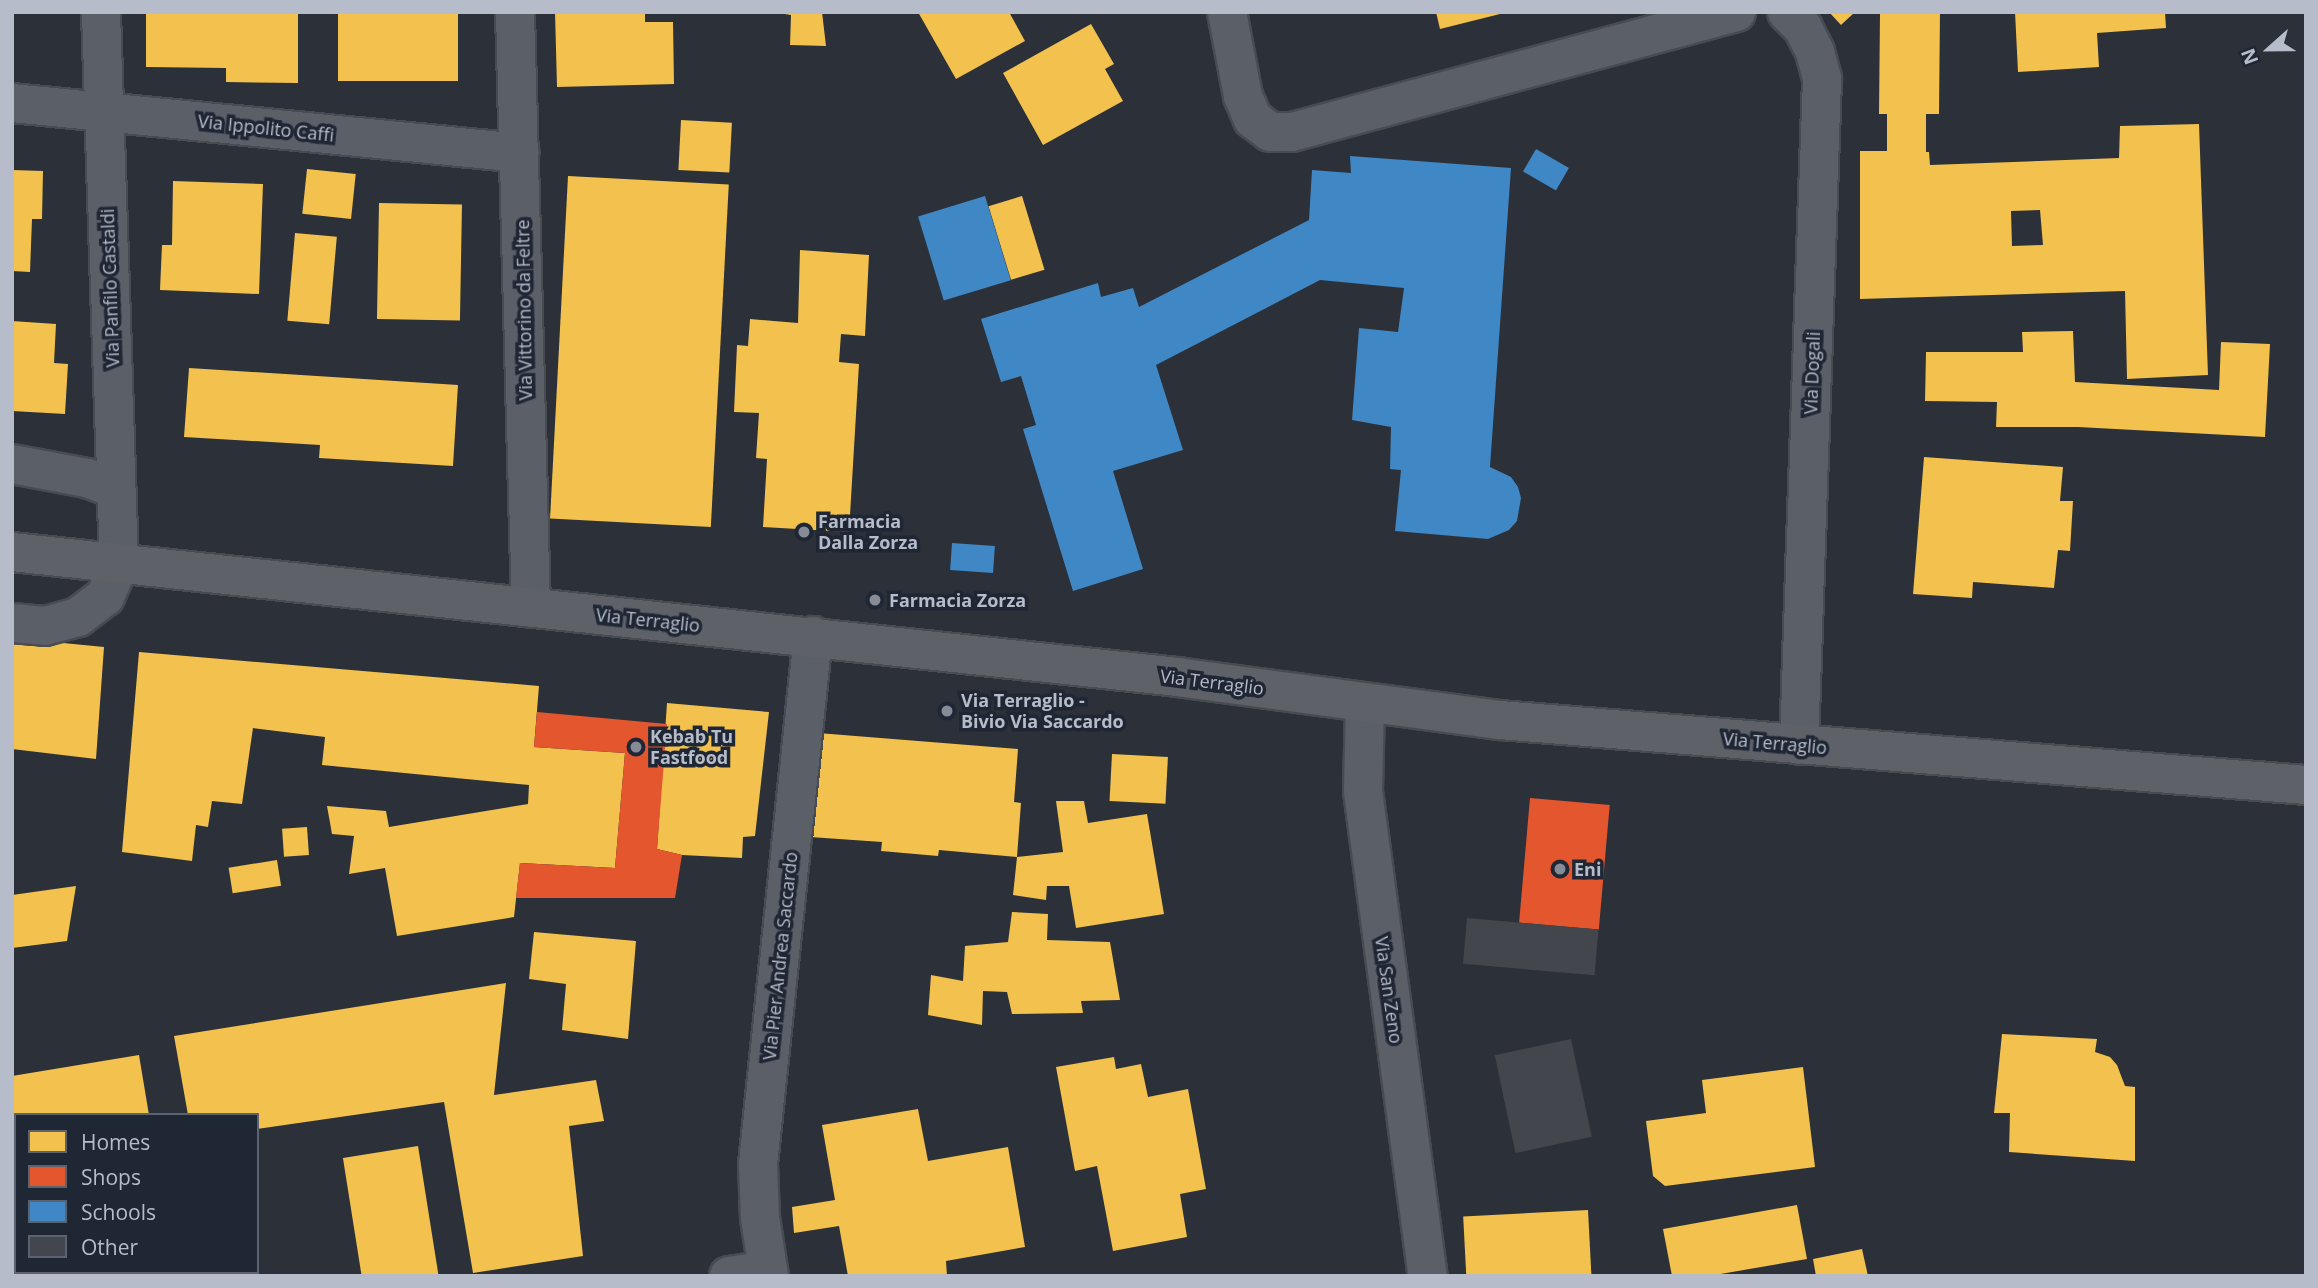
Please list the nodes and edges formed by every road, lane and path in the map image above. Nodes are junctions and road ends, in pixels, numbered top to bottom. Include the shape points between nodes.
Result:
1 (101, 12) edge
2 (515, 12) edge
3 (1227, 12) edge
4 (1787, 12) edge
5 (1724, 14) edge
6 (12, 103) edge
7 (105, 112) junction
8 (520, 153) junction
9 (12, 464) edge
10 (116, 489) junction
11 (12, 552) edge
12 (119, 564) junction
13 (531, 608) junction
14 (12, 623) edge
15 (813, 636) junction
16 (1365, 703) junction
17 (1799, 745) junction
18 (2306, 785) edge
19 (768, 1273) edge
20 (729, 1276) edge
21 (1428, 1276) edge

1 - 7 street, Via Panfilo Castaldi
2 - 8 street, Via Vittorino da Feltre
3 - 5 street via 1242,96 1253,119 1270,132 1292,132
4 - 17 street, Via Dogali via 1803,28 1822,79
6 - 7 street, Via Ippolito Caffi
7 - 8 street, Via Ippolito Caffi
7 - 10 street, Via Panfilo Castaldi
8 - 13 street, Via Vittorino da Feltre
9 - 10 street via 87,478
10 - 12 street, Via Panfilo Castaldi
11 - 12 main road, Via Terraglio
12 - 13 main road, Via Terraglio
12 - 14 street via 105,597 78,617 44,626
13 - 15 main road, Via Terraglio
15 - 16 main road, Via Terraglio
15 - 19 street, Via Pier Andrea Saccardo via 758,1164
16 - 17 main road, Via Terraglio via 1500,720
16 - 21 street, Via San Zeno via 1364,803
17 - 18 main road, Via Terraglio
19 - 20 street

